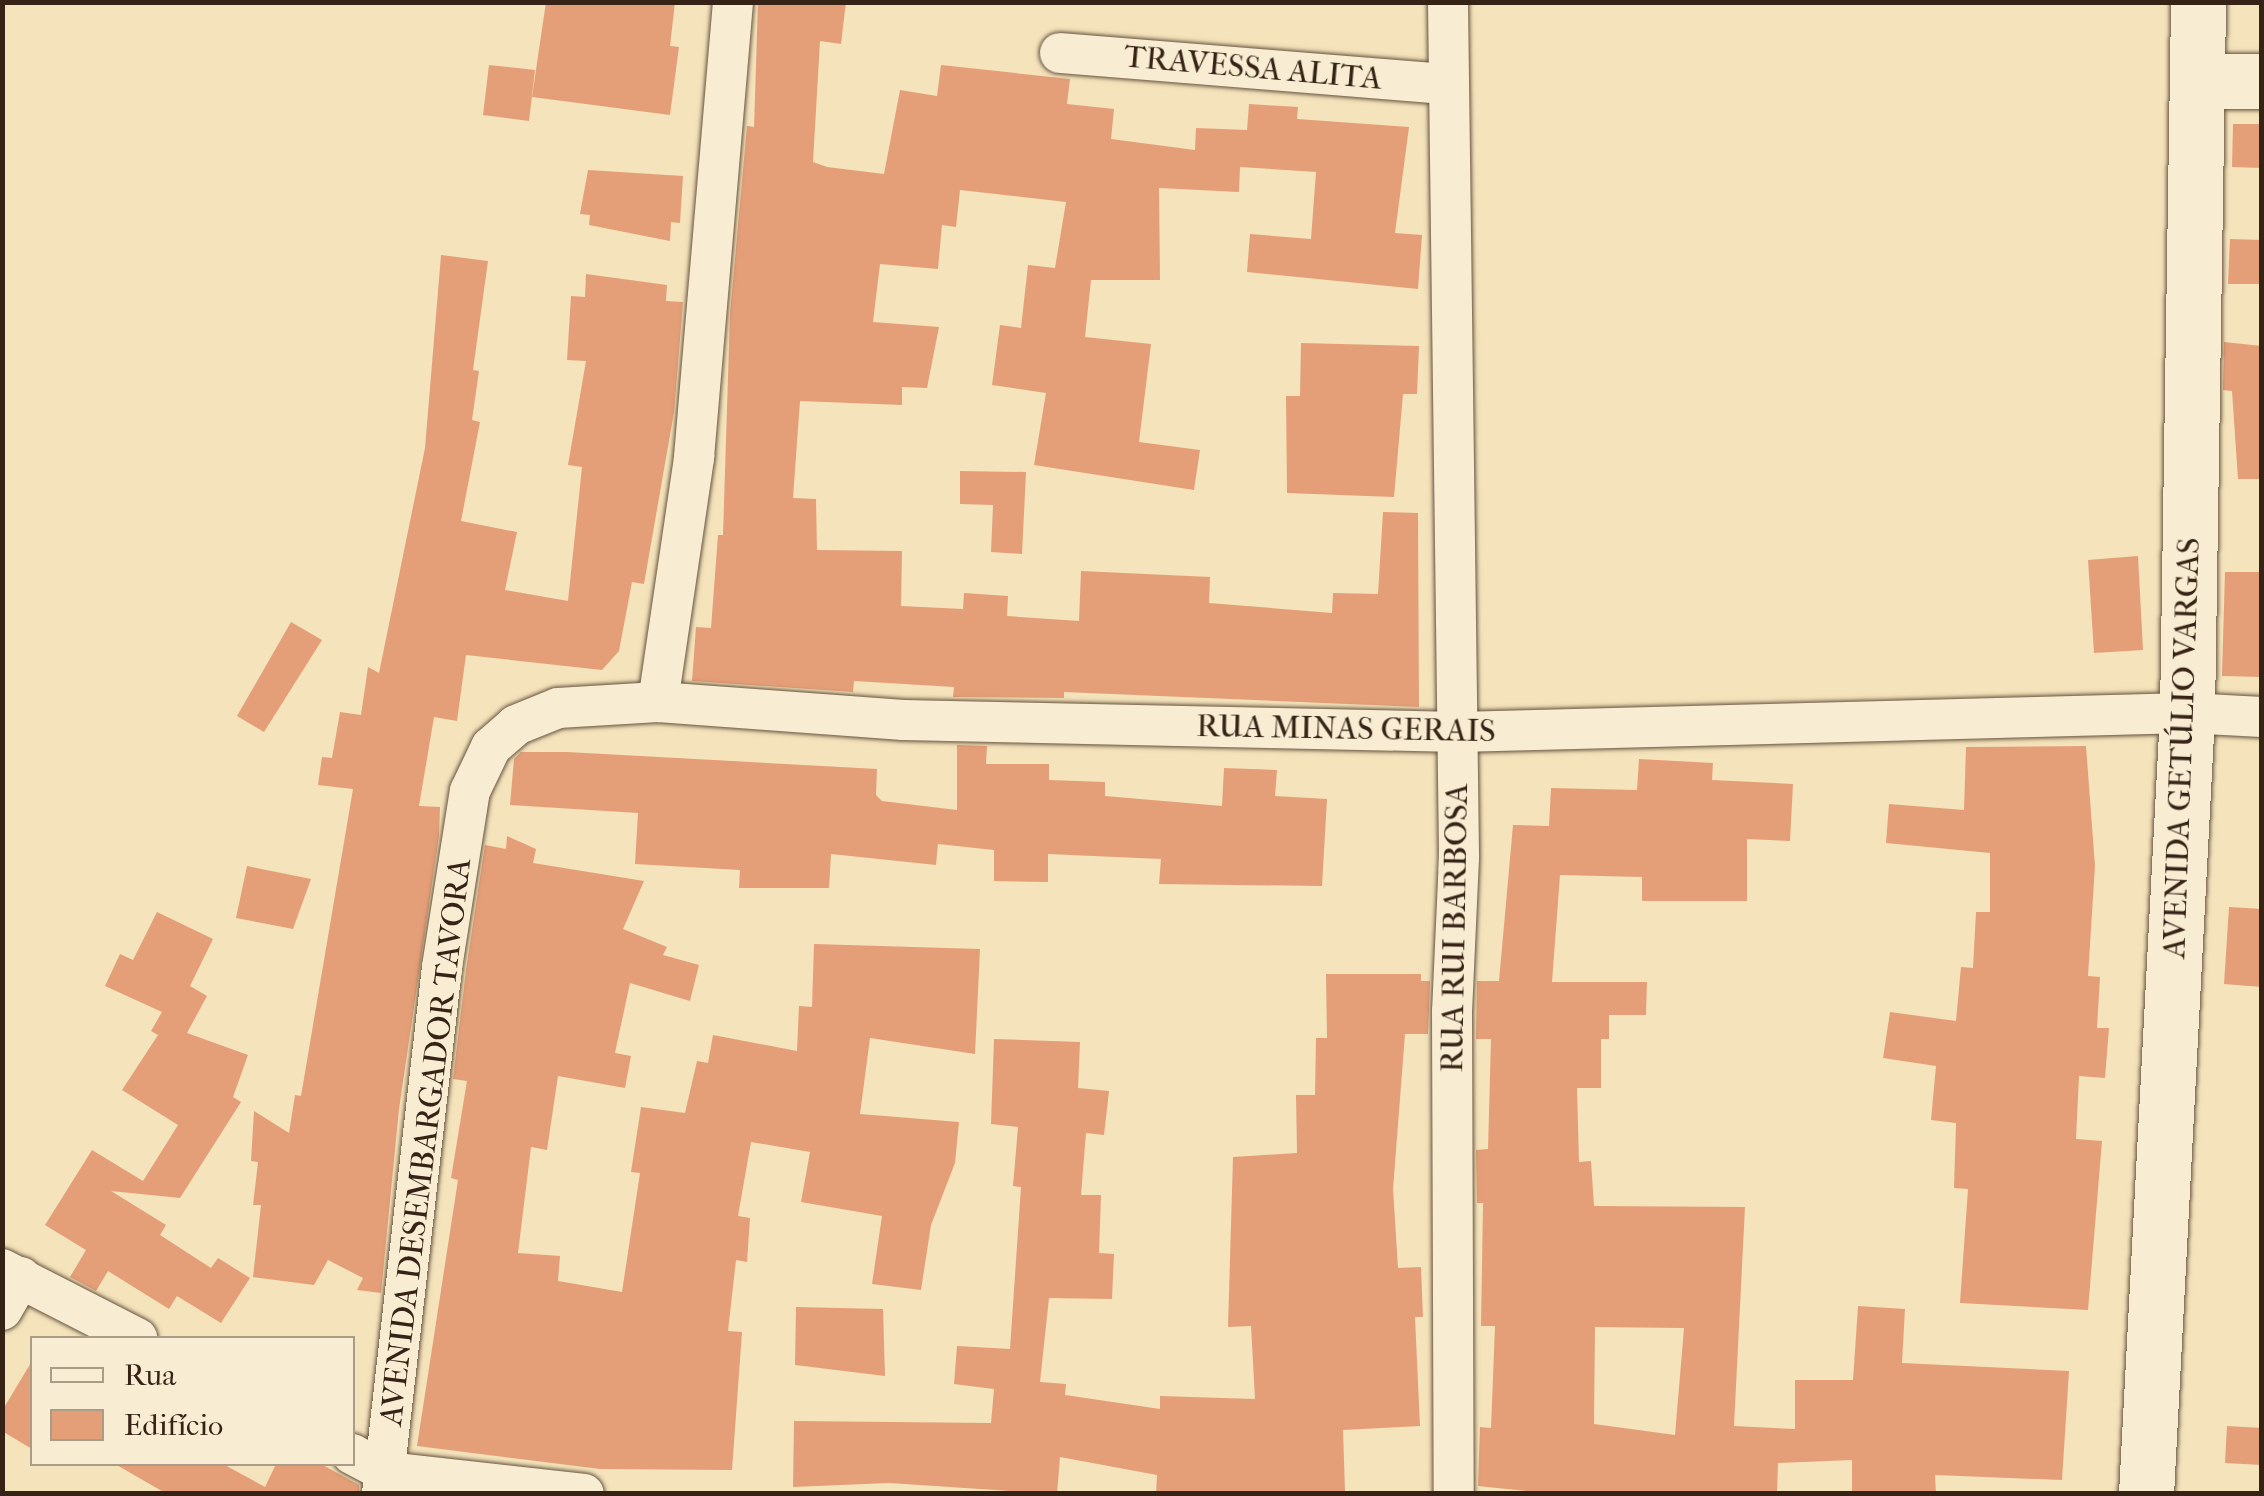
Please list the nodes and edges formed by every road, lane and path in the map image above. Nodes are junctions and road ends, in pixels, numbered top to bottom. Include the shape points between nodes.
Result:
1 (733, 2) edge
2 (1448, 2) edge
3 (2198, 2) edge
4 (1060, 52) dead end
5 (2200, 81) junction
6 (2262, 81) edge
7 (1447, 84) junction
8 (658, 702) junction
9 (2187, 713) junction
10 (2262, 717) edge
11 (1458, 732) junction
12 (470, 792) joint
13 (9, 1285) edge
14 (132, 1336) edge
15 (374, 1473) edge
16 (584, 1494) edge
17 (1454, 1494) edge
18 (2146, 1494) edge

1 - 8 street via 694,458
2 - 7 street, RUA RUI BARBOSA
3 - 5 street, AVENIDA GETÚLIO VARGAS
4 - 7 street, TRAVESSA ALITA
5 - 6 street
5 - 9 street, AVENIDA GETÚLIO VARGAS
7 - 11 street, RUA RUI BARBOSA
8 - 11 street, RUA MINAS GERAIS via 903,720
8 - 12 street, RUA MINAS GERAIS via 558,708 516,725 492,747
9 - 10 street, RUA MINAS GERAIS
9 - 11 street, RUA MINAS GERAIS
9 - 18 street, AVENIDA GETÚLIO VARGAS
11 - 17 street, RUA RUI BARBOSA
12 - 15 street, AVENIDA DESEMBARGADOR TAVORA
13 - 14 street
15 - 16 street

